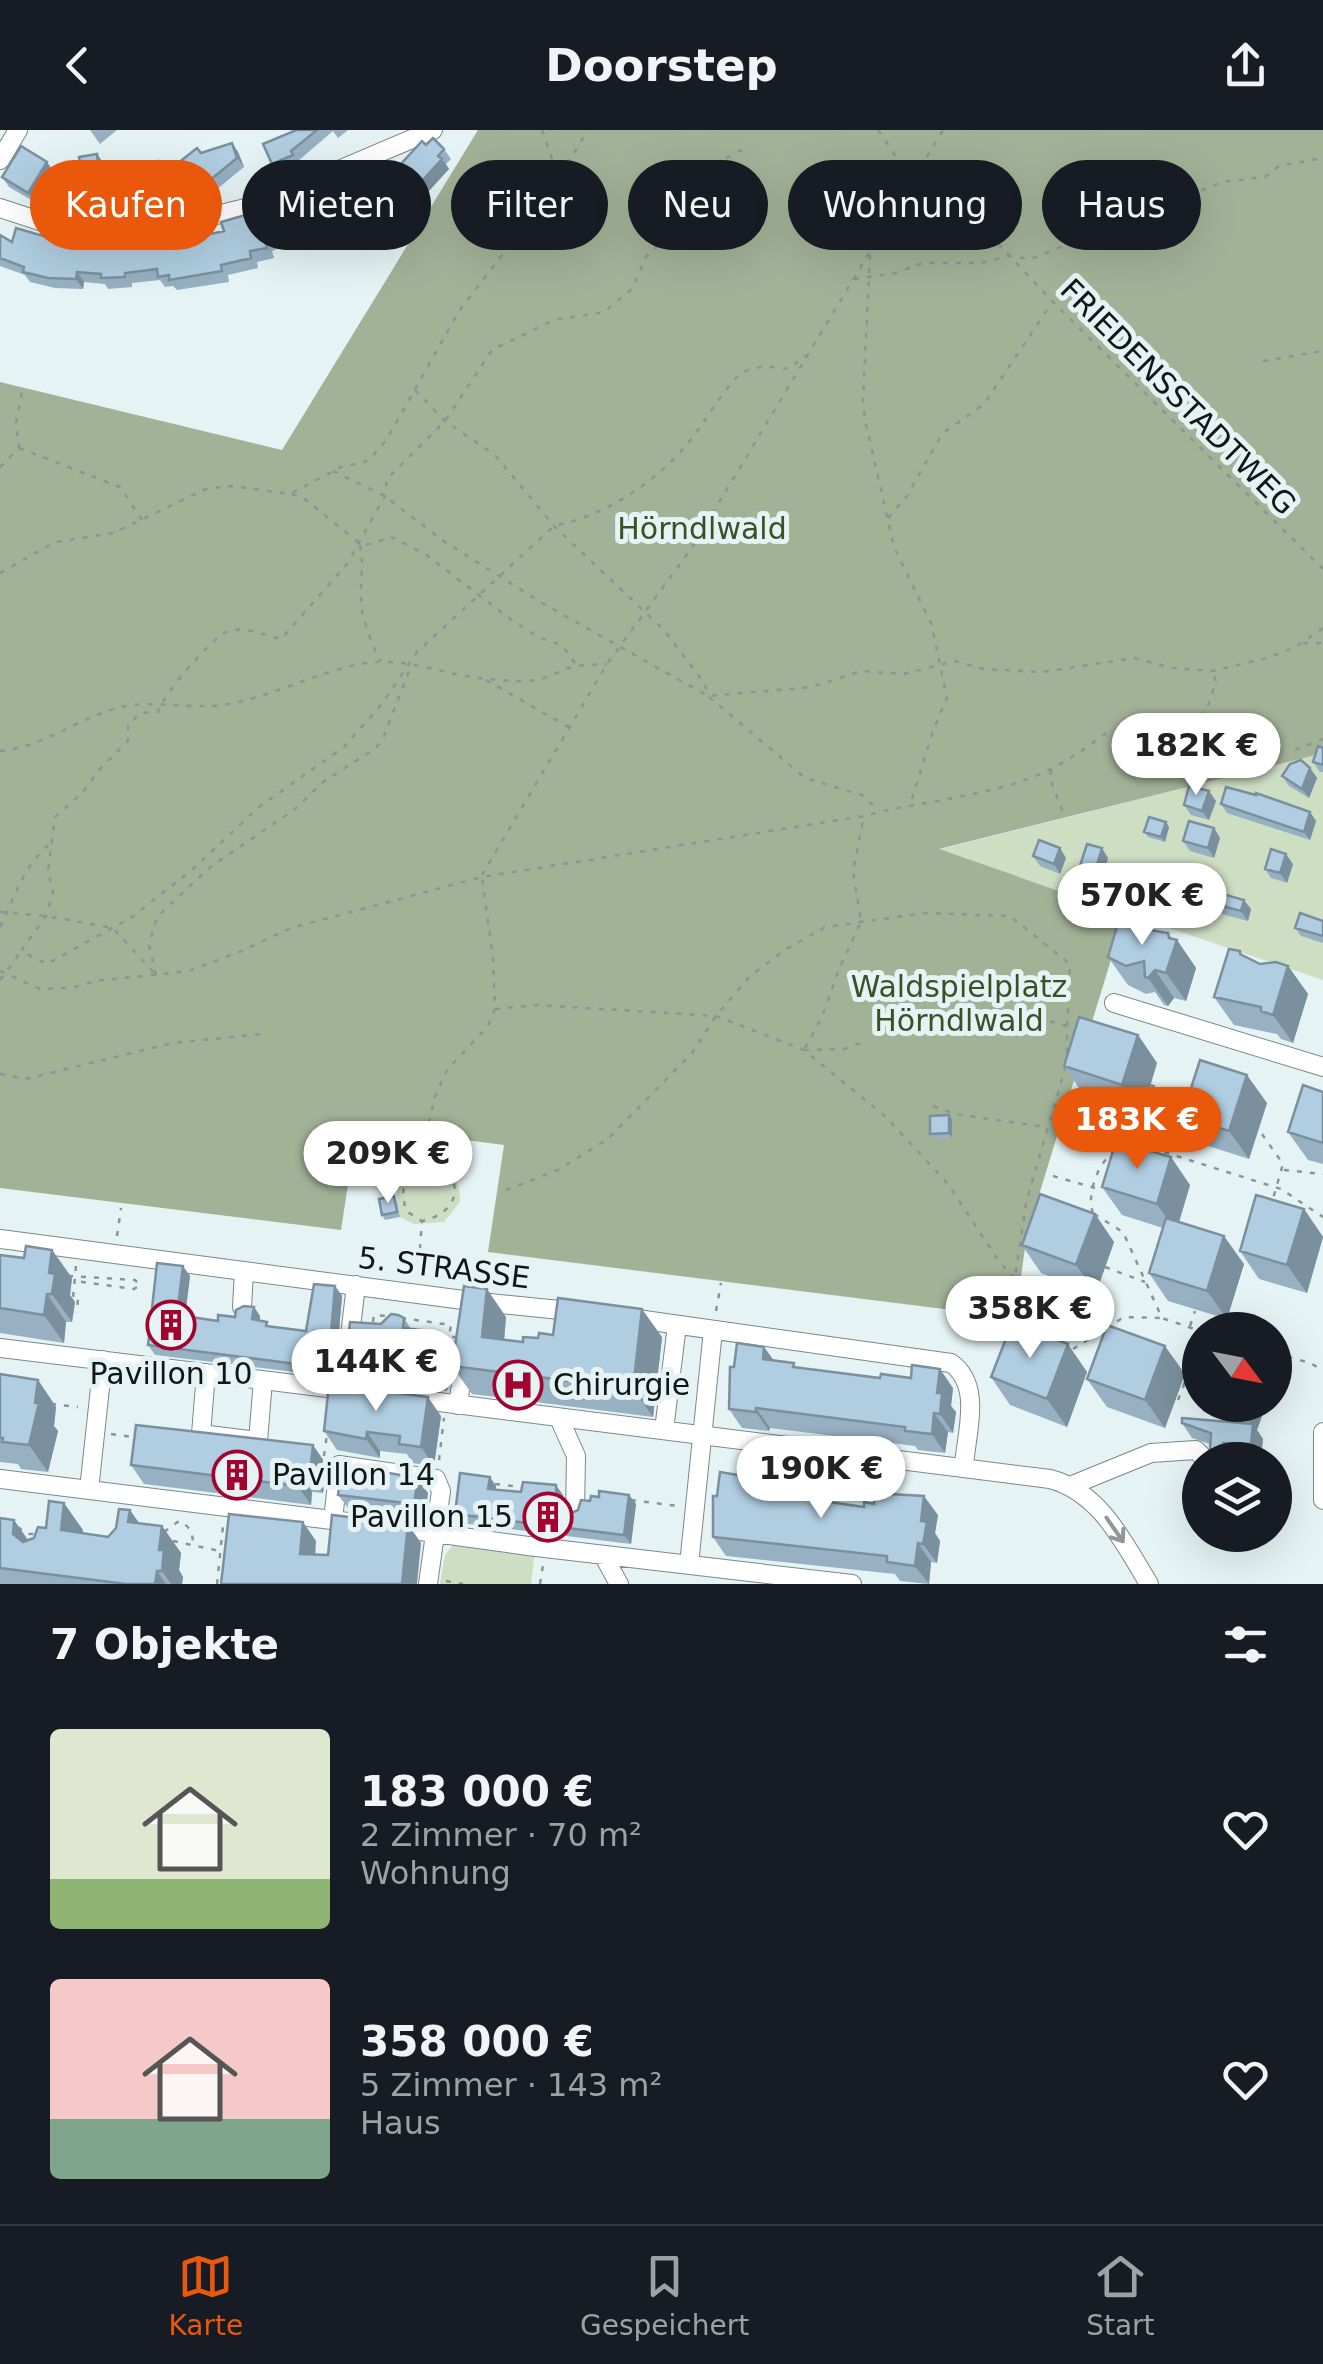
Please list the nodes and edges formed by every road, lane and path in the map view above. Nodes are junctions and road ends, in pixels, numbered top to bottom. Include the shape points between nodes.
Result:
1 (18, 130) edge
2 (27, 130) edge
3 (433, 130) edge
4 (542, 130) edge
5 (588, 130) edge
6 (878, 130) edge
7 (943, 130) edge
8 (742, 150) dead end
9 (2, 156) edge
10 (1323, 158) edge
11 (552, 160) edge
12 (569, 160) edge
13 (897, 160) edge
14 (926, 160) edge
15 (0, 208) edge
16 (508, 250) edge
17 (872, 250) edge
18 (1003, 250) edge
19 (870, 253) junction
20 (1009, 256) junction
21 (870, 275) junction
22 (854, 279) junction
23 (1053, 302) junction
24 (1323, 350) edge
25 (807, 355) junction
26 (1263, 361) dead end
27 (23, 387) dead end
28 (414, 390) junction
29 (445, 421) junction
30 (19, 448) junction
31 (0, 467) edge
32 (334, 471) junction
33 (290, 494) junction
34 (386, 496) junction
35 (887, 519) junction
36 (142, 521) junction
37 (554, 526) junction
38 (360, 544) junction
39 (1323, 569) edge
40 (0, 574) edge
41 (500, 577) junction
42 (479, 596) junction
43 (646, 612) junction
44 (1323, 628) edge
45 (1302, 643) junction
46 (1323, 643) edge
47 (620, 646) junction
48 (382, 663) junction
49 (938, 663) junction
50 (607, 664) junction
51 (411, 665) junction
52 (577, 666) junction
53 (1212, 671) junction
54 (485, 679) junction
55 (708, 696) junction
56 (159, 706) junction
57 (570, 728) junction
58 (1323, 739) edge
59 (0, 750) edge
60 (1295, 750) dead end
61 (1053, 768) junction
62 (910, 803) junction
63 (880, 812) junction
64 (864, 816) junction
65 (1064, 818) dead end
66 (54, 842) junction
67 (482, 877) junction
68 (0, 912) edge
69 (8, 912) junction
70 (46, 916) junction
71 (861, 922) junction
72 (0, 926) edge
73 (114, 928) junction
74 (21, 951) junction
75 (2, 972) edge
76 (156, 975) junction
77 (0, 980) edge
78 (1114, 1003) dead end
79 (495, 1009) junction
80 (716, 1016) junction
81 (1050, 1022) dead end
82 (1067, 1026) junction
83 (264, 1034) dead end
84 (866, 1041) dead end
85 (804, 1050) junction
86 (1323, 1067) edge
87 (0, 1074) edge
88 (1150, 1085) dead end
89 (933, 1106) dead end
90 (1047, 1128) junction
91 (1262, 1134) dead end
92 (1183, 1158) junction
93 (428, 1162) junction
94 (1282, 1170) junction
95 (1323, 1174) edge
96 (1053, 1176) dead end
97 (1276, 1187) junction
98 (1094, 1188) junction
99 (506, 1190) dead end
100 (1272, 1202) edge
101 (121, 1208) dead end
102 (1323, 1217) edge
103 (422, 1221) junction
104 (0, 1239) edge
105 (115, 1254) junction
106 (76, 1260) dead end
107 (1105, 1267) dead end
108 (244, 1271) junction
109 (60, 1274) dead end
110 (1015, 1278) junction
111 (75, 1279) junction
112 (1146, 1282) junction
113 (721, 1283) dead end
114 (356, 1285) junction
115 (416, 1293) junction
116 (471, 1300) junction
117 (1018, 1305) dead end
118 (242, 1307) edge
119 (77, 1313) dead end
120 (1162, 1318) junction
121 (351, 1325) junction
122 (676, 1325) junction
123 (1182, 1325) edge
124 (467, 1330) junction
125 (713, 1330) junction
126 (0, 1348) edge
127 (1071, 1350) edge
128 (1292, 1358) edge
129 (103, 1360) junction
130 (1323, 1370) edge
131 (206, 1373) junction
132 (263, 1380) junction
133 (344, 1390) junction
134 (1182, 1391) edge
135 (1178, 1400) dead end
136 (43, 1403) edge
137 (452, 1404) junction
138 (97, 1410) junction
139 (559, 1418) junction
140 (328, 1424) edge
141 (664, 1430) junction
142 (95, 1432) junction
143 (1323, 1432) edge
144 (701, 1435) junction
145 (147, 1439) edge
146 (1182, 1451) edge
147 (340, 1465) junction
148 (964, 1466) junction
149 (436, 1478) junction
150 (0, 1479) edge
151 (482, 1482) edge
152 (1070, 1486) junction
153 (536, 1489) edge
154 (88, 1490) junction
155 (130, 1495) junction
156 (624, 1500) edge
157 (1323, 1500) edge
158 (226, 1507) junction
159 (694, 1508) junction
160 (575, 1512) edge
161 (127, 1516) edge
162 (12, 1520) edge
163 (333, 1520) junction
164 (436, 1532) junction
165 (47, 1535) edge
166 (194, 1547) junction
167 (545, 1548) junction
168 (220, 1552) junction
169 (604, 1555) junction
170 (662, 1562) junction
171 (689, 1565) junction
172 (216, 1584) edge
173 (428, 1584) edge
174 (540, 1584) edge
175 (619, 1584) edge
176 (671, 1584) edge
177 (852, 1584) edge
178 (1149, 1584) edge

1 - 9 street
2 - 9 street
3 - 15 street via 254,206 141,233 67,230
4 - 11 path
5 - 12 path
6 - 13 path, FRIEDENSSTADTWEG
7 - 14 path
8 - 29 path via 722,160 685,219 646,257 632,290 604,312 554,320 492,350
10 - 20 path via 1279,166 1265,177 1222,182 1031,259
16 - 28 path via 459,311
17 - 19 path
18 - 20 path, FRIEDENSSTADTWEG
19 - 21 path
19 - 22 path
20 - 21 path
20 - 23 path, FRIEDENSSTADTWEG
21 - 22 path
21 - 35 path via 863,400
22 - 25 path
23 - 35 path via 984,404 942,434
23 - 39 path, FRIEDENSSTADTWEG
24 - 26 path
25 - 37 path via 788,369 742,373 666,466 624,498 578,522
25 - 43 path
27 - 30 path
28 - 29 path
28 - 32 path via 371,458
29 - 34 path via 387,479
29 - 37 path via 495,455
30 - 31 path
30 - 36 path via 120,487
32 - 33 path
32 - 34 path
33 - 36 path via 218,486
33 - 38 path
34 - 38 path
34 - 41 path
35 - 49 path via 930,623
36 - 40 path via 55,542
37 - 41 path
37 - 43 path
38 - 42 path via 391,538
38 - 48 path via 361,608
38 - 56 path via 282,639 227,631
41 - 42 path
41 - 47 path
42 - 51 path
42 - 52 path via 540,638 562,645
43 - 47 path
43 - 55 path via 687,658
44 - 45 path
45 - 46 path
45 - 53 path
47 - 50 path
47 - 55 path
48 - 51 path
48 - 56 path via 338,670 263,698
49 - 53 path via 1042,672 1134,658
49 - 55 path via 904,674 861,670 812,687
49 - 62 path via 947,698
50 - 52 path
50 - 57 path
51 - 54 path
51 - 73 path via 344,748 260,807
51 - 76 path via 376,748 210,868 157,917 150,945
52 - 54 path via 538,680
53 - 61 path via 1216,681 1206,712 1138,738 1108,732
54 - 57 path
55 - 63 path via 805,778 862,795
56 - 59 path via 117,708 38,744
56 - 66 path via 128,725 128,740 55,817
57 - 67 path
58 - 60 path
61 - 62 path via 1000,787
61 - 65 path via 1049,776
62 - 63 path
63 - 64 path
64 - 67 path
64 - 71 path via 853,871
66 - 69 path via 24,871
66 - 70 path
67 - 76 path via 291,928 190,971
67 - 79 path
68 - 69 path
69 - 70 path
69 - 72 path
70 - 73 path
70 - 74 path
71 - 80 path via 825,927 785,950 750,976
71 - 82 path via 926,912 1010,916 1070,964
71 - 85 path
73 - 74 path via 47,964
73 - 76 path
74 - 75 path
75 - 76 path via 40,990
75 - 77 path
78 - 86 street
79 - 80 path via 538,1005
79 - 93 path via 435,1096
80 - 85 path
80 - 99 path via 692,1053 608,1139 558,1170
81 - 82 path
82 - 90 path via 1066,1063
83 - 87 path via 173,1043 25,1079
84 - 85 path
85 - 110 path via 886,1117 948,1184
88 - 92 path via 1166,1090 1186,1144
89 - 90 path
90 - 110 path
91 - 94 path
92 - 97 path
92 - 98 path via 1128,1145 1103,1160
93 - 103 path via 406,1176 401,1192 406,1211
93 - 103 path via 451,1175 455,1192 450,1208
94 - 95 path
94 - 97 path
96 - 98 path
97 - 100 path
97 - 102 path
98 - 112 path via 1091,1211 1122,1232
101 - 105 path
103 - 115 path
104 - 105 street, 5. STRASSE
105 - 108 street, 5. STRASSE
106 - 111 path
107 - 112 path
108 - 114 street, 5. STRASSE
108 - 118 street
109 - 111 path
110 - 117 path via 1011,1304
111 - 111 path via 135,1280 140,1284 134,1288
111 - 119 path
112 - 120 path
113 - 125 path
114 - 115 street, 5. STRASSE
114 - 121 street
115 - 116 street, 5. STRASSE
116 - 122 street, 5. STRASSE
116 - 124 street
120 - 123 path
120 - 127 path via 1124,1317
121 - 124 path via 372,1328 374,1314 451,1325 449,1336
121 - 133 street
122 - 125 street, 5. STRASSE
122 - 141 street
124 - 137 street
125 - 144 street
125 - 148 street, 5. STRASSE via 951,1363 964,1375 970,1395
126 - 129 street
128 - 130 path
129 - 131 street
129 - 138 street
131 - 132 street
131 - 132 street via 201,1434 258,1440
132 - 133 street
133 - 137 street
134 - 135 path
136 - 138 path
137 - 139 street
137 - 149 path
138 - 142 street
139 - 141 street
139 - 160 street via 576,1456
140 - 147 path via 323,1460
141 - 144 street
142 - 145 path
142 - 154 street
143 - 157 street
144 - 148 street
144 - 159 street
146 - 152 street via 1151,1453
147 - 149 street
147 - 163 street
148 - 152 street
149 - 164 street
150 - 154 street via 51,1495
151 - 153 path
152 -> 178 street via 1104,1514
154 - 155 street
155 - 158 street
155 - 161 street
156 - 159 path
158 - 163 street
158 - 168 path
159 - 171 street
162 - 165 path via 26,1534
163 - 164 street
164 - 167 street
164 - 173 street
166 - 166 path via 176,1542 160,1537 179,1521 189,1526
166 - 168 path
167 - 169 street
167 - 174 path
168 - 172 path
169 - 170 street
169 - 175 street
170 - 171 street
170 - 176 street
171 - 177 street

